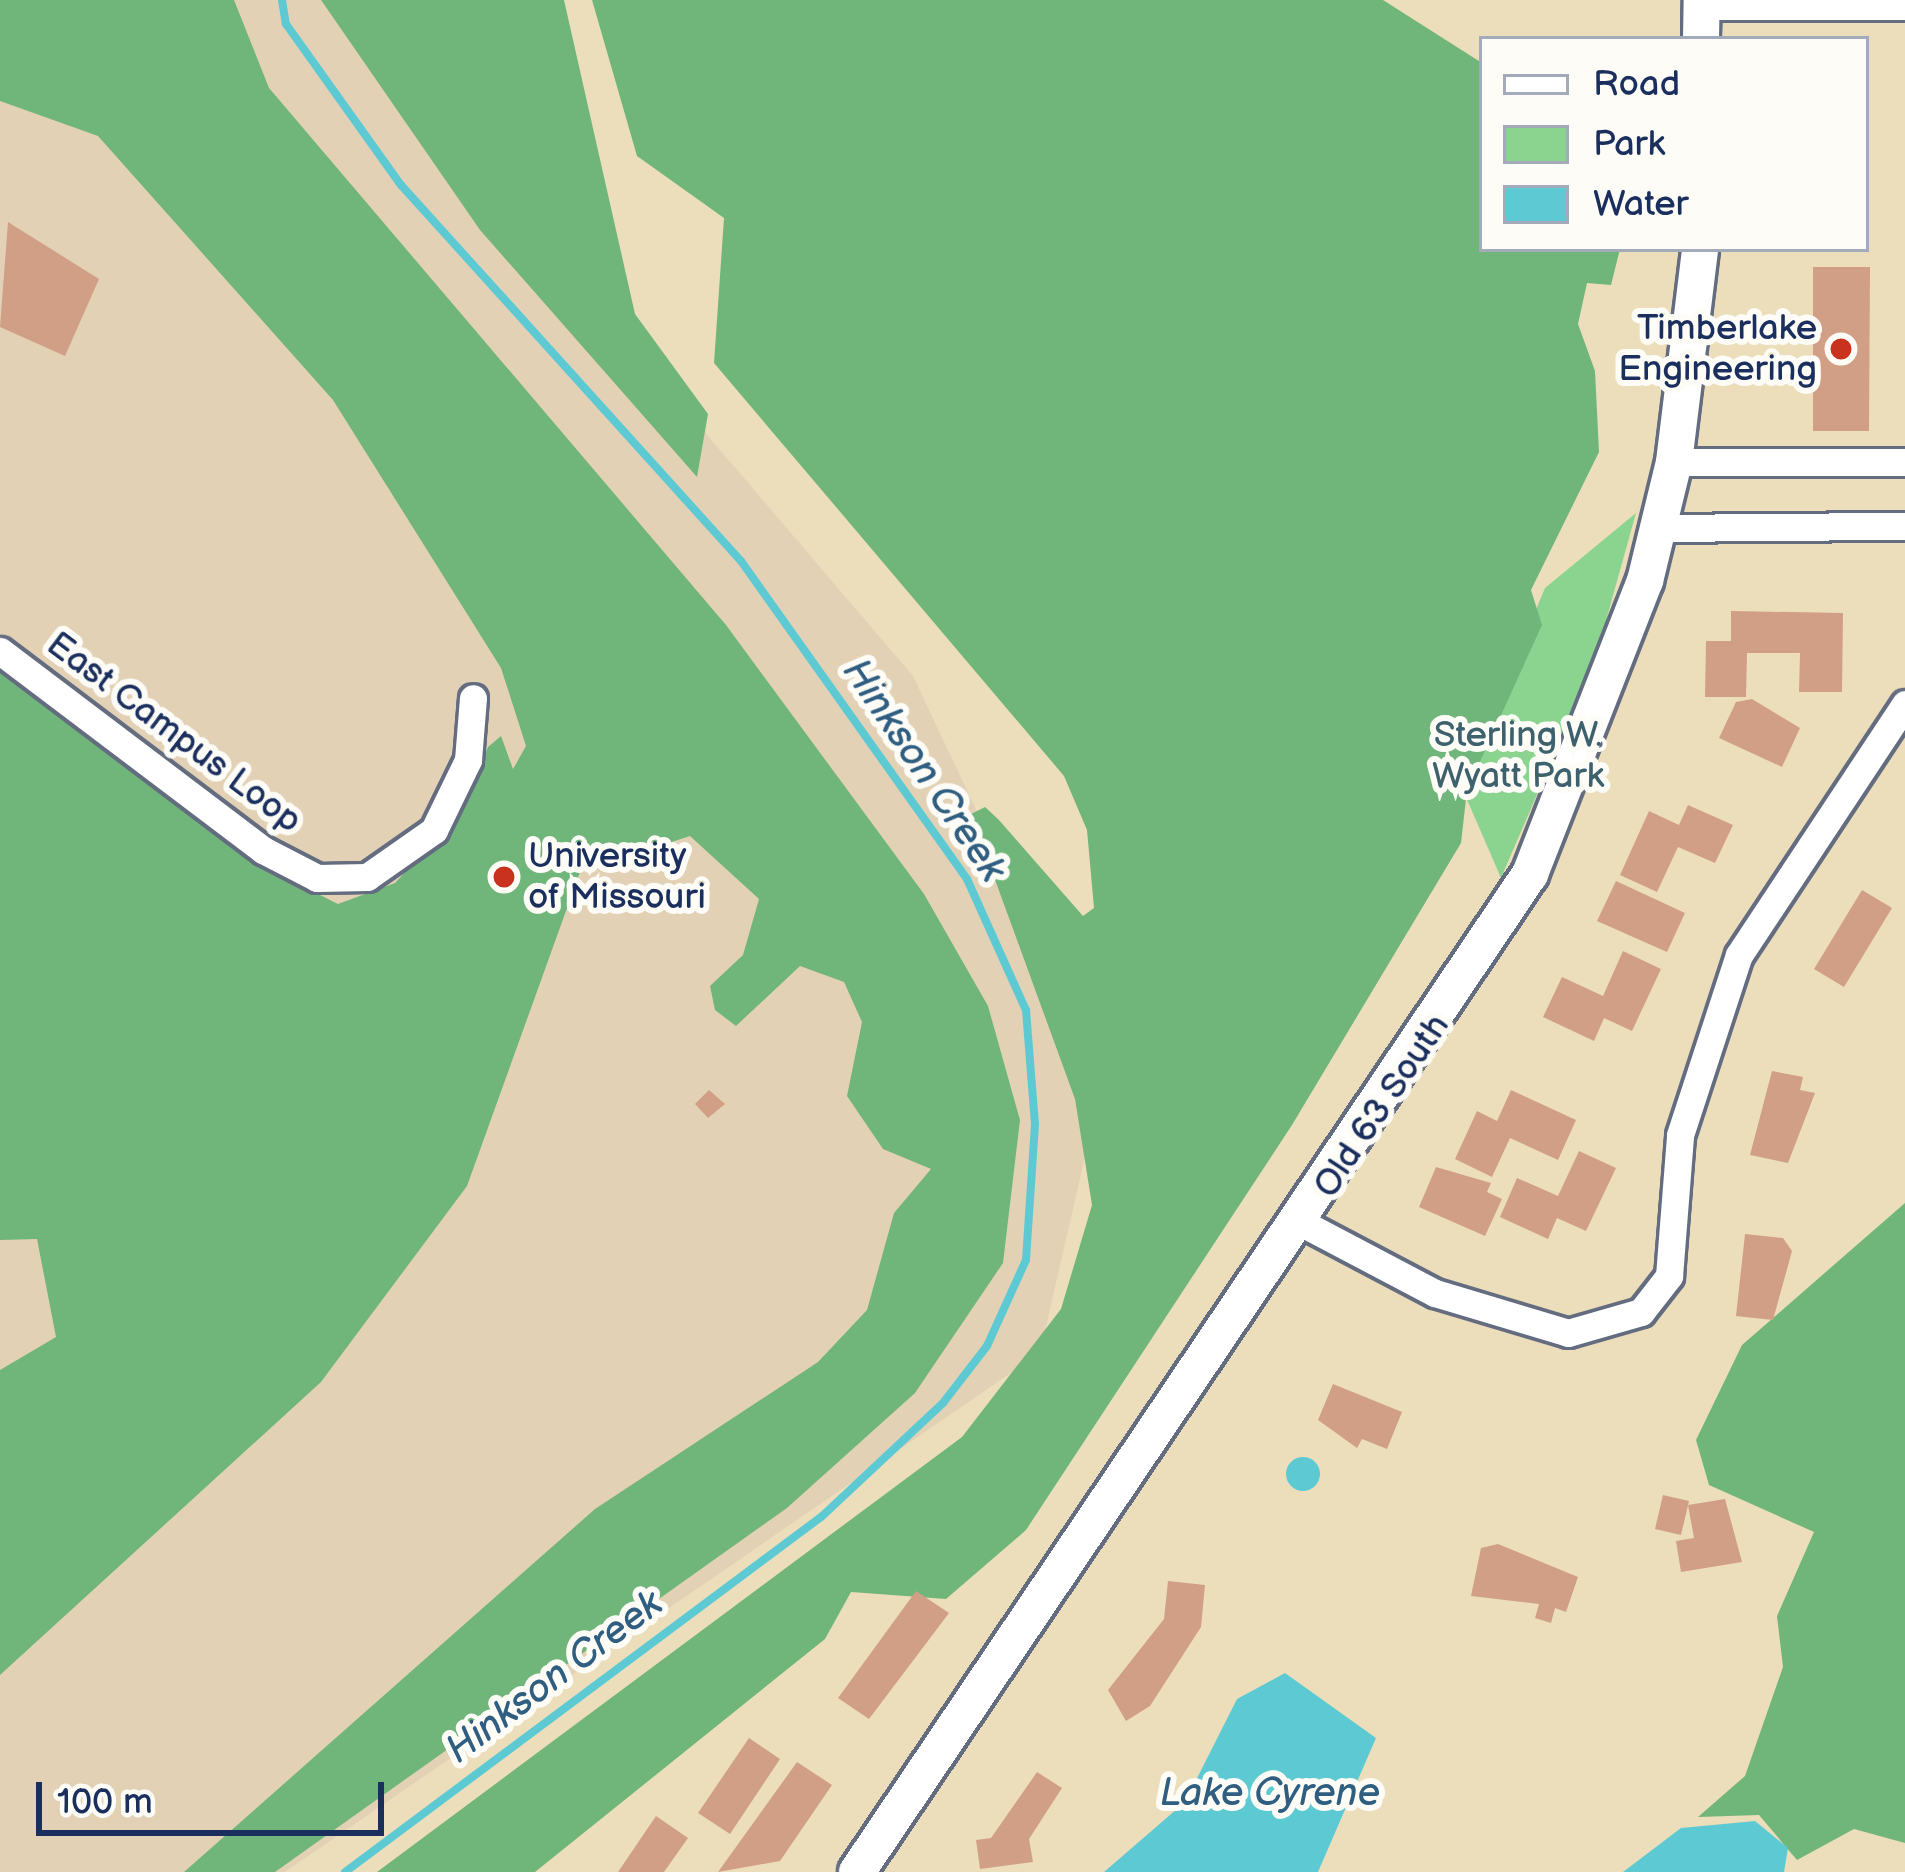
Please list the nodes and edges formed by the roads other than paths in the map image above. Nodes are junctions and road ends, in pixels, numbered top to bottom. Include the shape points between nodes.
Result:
1 (1905, 7) edge
2 (1702, 15) edge
3 (1700, 252) edge
4 (1674, 462) junction
5 (1905, 462) edge
6 (1905, 526) edge
7 (1658, 528) junction
8 (0, 651) edge
9 (473, 698) dead end
10 (1905, 704) edge
11 (1302, 1223) junction
12 (857, 1872) edge

1 - 2 street
3 - 4 main road, Old 63 South
4 - 5 street
4 - 7 main road, Old 63 South
6 - 7 street
7 - 11 main road, Old 63 South via 1588,747 1530,874
8 - 9 street, East Campus Loop via 262,850 316,878 367,877 434,830 468,760
10 - 11 street via 1739,955 1680,1135 1670,1276 1641,1312 1568,1333 1435,1293
11 - 12 main road, Old 63 South

